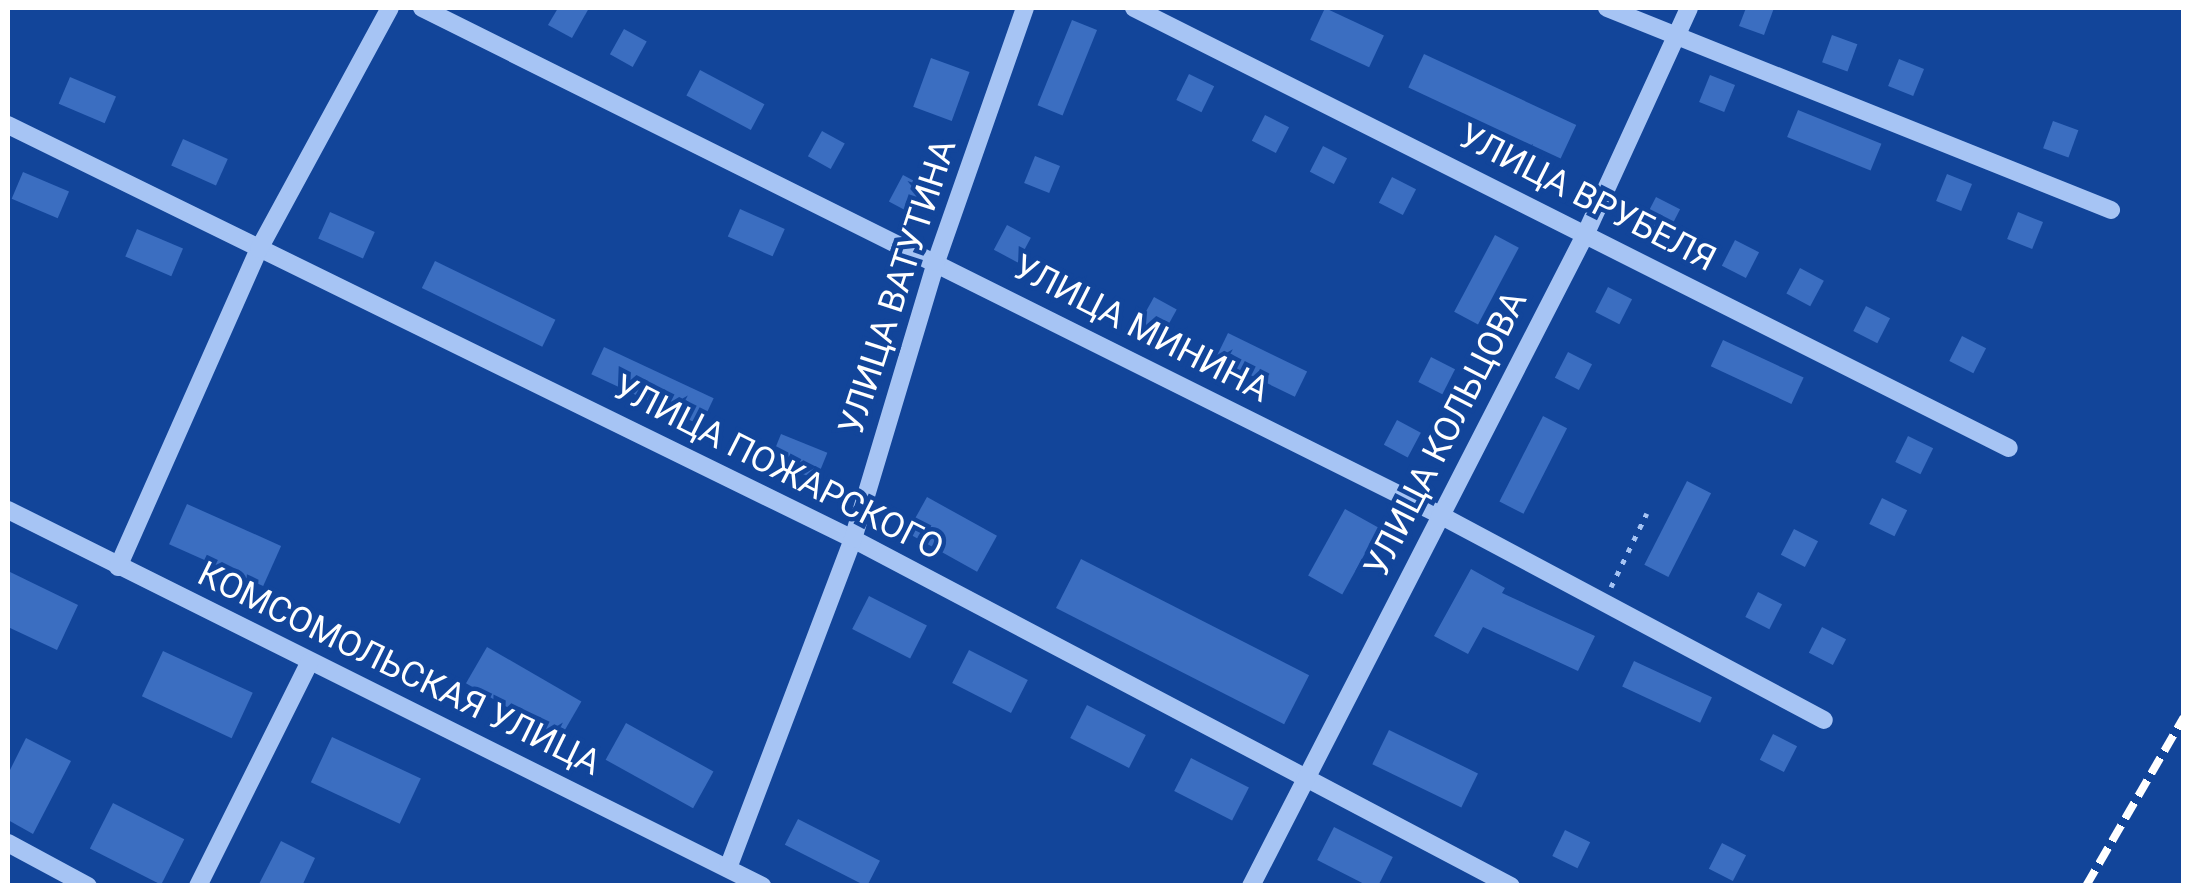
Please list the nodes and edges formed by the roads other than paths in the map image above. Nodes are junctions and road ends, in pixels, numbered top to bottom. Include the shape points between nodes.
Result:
1 (390, 8) edge
2 (422, 8) edge
3 (1025, 8) edge
4 (1134, 8) edge
5 (1607, 8) edge
6 (1688, 8) edge
7 (1678, 35) junction
8 (8, 125) edge
9 (2111, 210) dead end
10 (1586, 233) junction
11 (259, 248) junction
12 (936, 262) junction
13 (2009, 448) dead end
14 (8, 510) edge
15 (1440, 516) junction
16 (852, 539) junction
17 (118, 567) junction
18 (310, 661) junction
19 (1824, 720) dead end
20 (1304, 777) junction
21 (8, 843) edge
22 (728, 868) junction
23 (88, 886) edge
24 (198, 886) edge
25 (762, 886) edge
26 (1251, 886) edge
27 (1511, 886) edge

1 - 11 street
2 - 12 street, УЛИЦА МИНИНА
3 - 12 street, УЛИЦА ВАТУТИНА
4 - 10 street, УЛИЦА ВРУБЕЛЯ
5 - 7 street
6 - 7 street, УЛИЦА КОЛЬЦОВА
7 - 9 street
7 - 10 street, УЛИЦА КОЛЬЦОВА
8 - 11 street, УЛИЦА ПОЖАРСКОГО
10 - 13 street, УЛИЦА ВРУБЕЛЯ
10 - 15 street, УЛИЦА КОЛЬЦОВА
11 - 16 street, УЛИЦА ПОЖАРСКОГО
11 - 17 street
12 - 15 street, УЛИЦА МИНИНА
12 - 16 street, УЛИЦА ВАТУТИНА
14 - 17 street, КОМСОМОЛЬСКАЯ УЛИЦА
15 - 19 street, УЛИЦА МИНИНА
15 - 20 street, УЛИЦА КОЛЬЦОВА
16 - 20 street, УЛИЦА ПОЖАРСКОГО
16 - 22 street, УЛИЦА ВАТУТИНА
17 - 18 street, КОМСОМОЛЬСКАЯ УЛИЦА
18 - 22 street, КОМСОМОЛЬСКАЯ УЛИЦА
18 - 24 street
20 - 26 street, УЛИЦА КОЛЬЦОВА
20 - 27 street, УЛИЦА ПОЖАРСКОГО
21 - 23 street
22 - 25 street, КОМСОМОЛЬСКАЯ УЛИЦА

